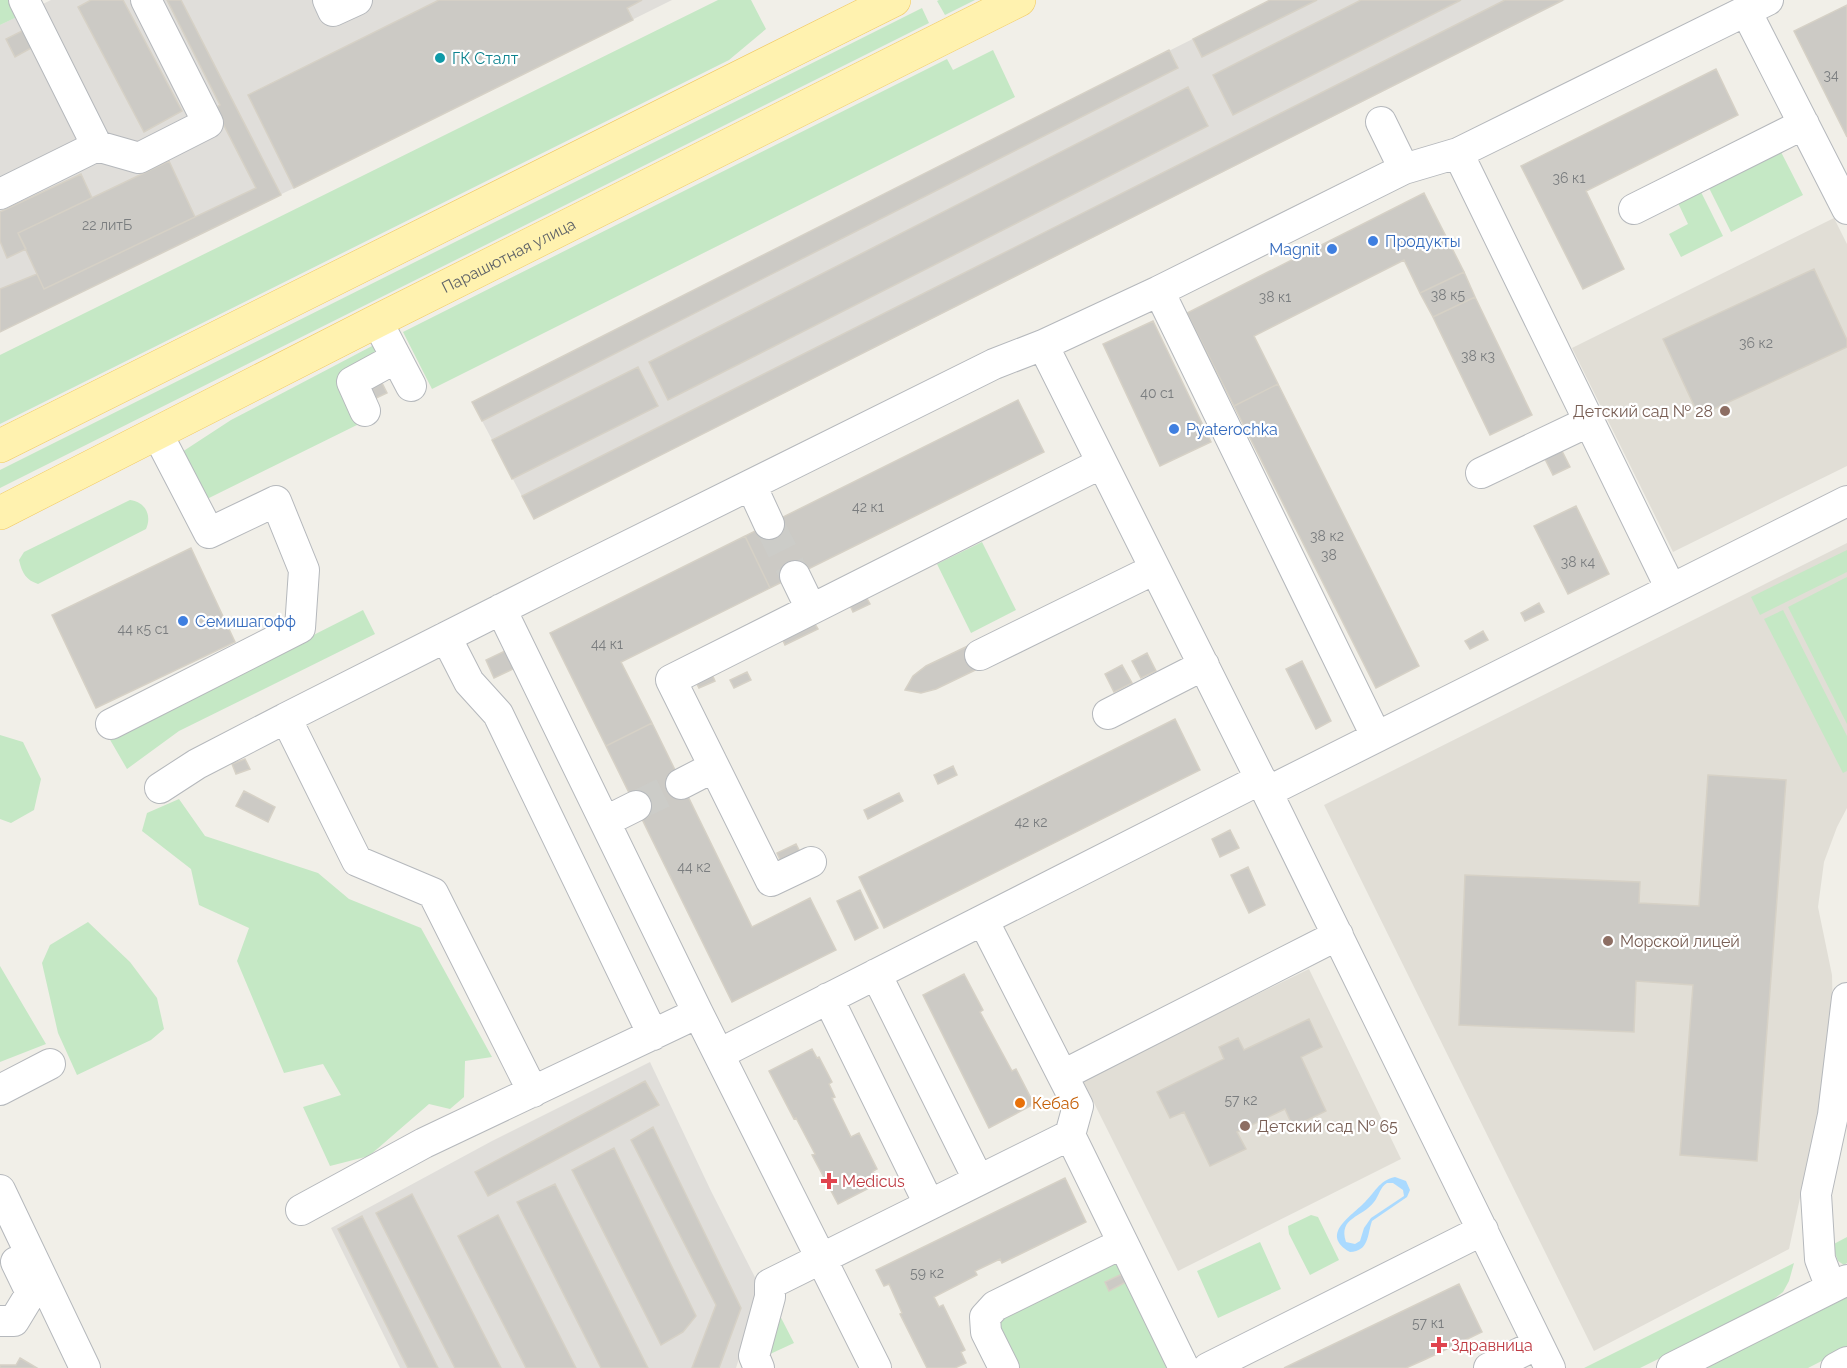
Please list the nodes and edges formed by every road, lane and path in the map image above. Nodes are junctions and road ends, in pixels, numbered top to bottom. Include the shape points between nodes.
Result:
1 (24, 0) edge
2 (146, 0) edge
3 (328, 0) edge
4 (357, 0) edge
5 (894, 0) edge
6 (1019, 0) edge
7 (1757, 5) edge
8 (1381, 122) dead end
9 (1804, 124) junction
10 (97, 146) junction
11 (1458, 153) junction
12 (1404, 169) junction
13 (0, 194) edge
14 (1634, 209) dead end
15 (1847, 209) edge
16 (1159, 291) junction
17 (377, 321) junction
18 (1043, 345) junction
19 (396, 358) junction
20 (411, 386) dead end
21 (365, 411) dead end
22 (1590, 421) junction
23 (157, 433) junction
24 (0, 446) edge
25 (1102, 463) junction
26 (1481, 473) dead end
27 (751, 485) junction
28 (1847, 501) edge
29 (0, 513) edge
30 (770, 524) tunnel mouth
31 (1155, 569) junction
32 (795, 576) tunnel mouth
33 (1671, 589) junction
34 (501, 609) junction
35 (811, 609) junction
36 (446, 637) junction
37 (980, 655) dead end
38 (1204, 665) junction
39 (1108, 714) dead end
40 (286, 718) junction
41 (111, 724) dead end
42 (1376, 736) junction
43 (714, 767) junction
44 (681, 784) tunnel mouth
45 (1264, 785) junction
46 (160, 788) dead end
47 (636, 806) tunnel mouth
48 (606, 821) junction
49 (811, 862) dead end
50 (983, 920) junction
51 (1338, 935) junction
52 (876, 974) junction
53 (828, 998) junction
54 (1847, 998) edge
55 (698, 1012) junction
56 (653, 1035) junction
57 (719, 1054) junction
58 (50, 1064) dead end
59 (1063, 1075) junction
60 (0, 1090) edge
61 (533, 1092) junction
62 (1070, 1135) junction
63 (978, 1179) junction
64 (0, 1190) edge
65 (930, 1204) junction
66 (301, 1210) dead end
67 (0, 1230) edge
68 (1483, 1230) junction
69 (1123, 1243) junction
70 (822, 1257) junction
71 (1839, 1284) edge
72 (0, 1321) edge
73 (1544, 1356) edge
74 (1847, 1362) edge
75 (85, 1368) edge
76 (759, 1368) edge
77 (876, 1368) edge
78 (1004, 1368) edge
79 (1184, 1368) edge
80 (1208, 1368) edge
81 (1489, 1368) edge
82 (1672, 1368) edge
83 (1836, 1368) edge

1 - 10 street
2 - 10 street via 208,123 139,158
3 - 4 street via 333,12
5 - 24 main road
6 - 17 main road, Парашютная улица
7 - 9 street
7 - 11 street
8 - 12 street
9 - 14 street
9 - 15 street
10 - 13 street
11 - 12 street
11 - 22 street
12 - 16 street
16 - 18 street
16 - 42 street
17 - 19 street
17 - 23 main road, Парашютная улица
18 - 25 street
18 - 27 street via 994,364
19 - 20 street
19 - 21 street via 352,382
22 - 26 street
22 - 33 street
23 - 29 main road, Парашютная улица
23 - 41 street via 209,533 276,501 304,570 300,628
25 - 31 street
25 - 35 street
27 - 30 street
27 - 34 street
28 - 33 street
31 - 37 street
31 - 38 street
32 - 35 street
33 - 42 street
34 - 36 street
34 - 48 street
35 - 43 street via 671,680
36 - 40 street
36 - 56 street via 470,682 498,714
38 - 39 street
38 - 45 street
40 - 46 street via 196,764
40 - 61 street via 357,861 433,893
42 - 45 street
43 - 44 street
43 - 49 street via 771,881
45 - 50 street
45 - 51 street
47 - 48 street
48 - 55 street
50 - 52 street
50 - 59 street
51 - 59 street
51 - 68 street
52 - 53 street
52 - 63 street
53 - 57 street
53 - 65 street
54 - 71 street via 1833,1115 1816,1194 1820,1259
55 - 56 street
55 - 57 street
56 - 61 street
57 - 70 street
58 - 60 street
59 - 62 street via 1078,1106
61 - 66 street via 424,1143
62 - 63 street
62 - 69 street
63 - 65 street
64 - 75 street
65 - 70 street
67 - 72 street via 31,1293 14,1321
68 - 73 street
68 - 80 street
69 - 78 street via 995,1306 985,1317 986,1332
69 - 79 street
70 - 76 street via 770,1284 754,1356
70 - 77 street
71 - 82 street
73 - 81 street
74 - 83 street

